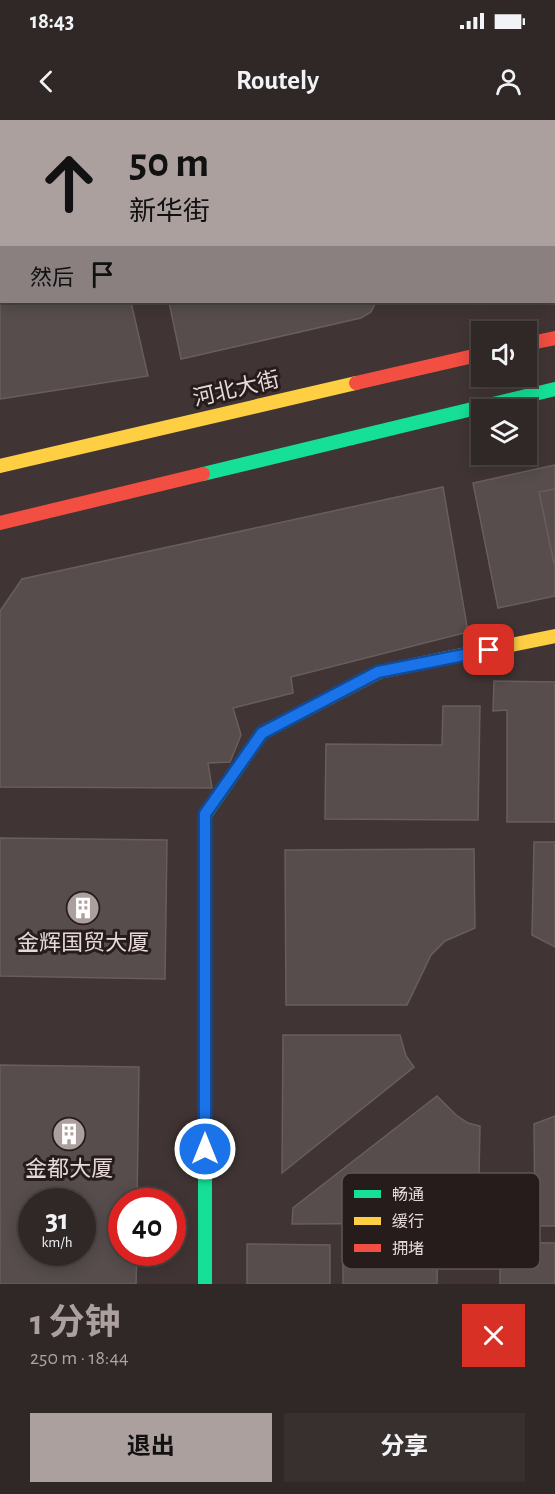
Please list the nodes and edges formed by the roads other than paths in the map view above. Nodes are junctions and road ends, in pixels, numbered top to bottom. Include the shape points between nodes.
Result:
1 (555, 338) edge
2 (537, 342) edge
3 (471, 357) edge
4 (555, 389) edge
5 (0, 466) edge
6 (0, 523) edge
7 (555, 636) edge
8 (205, 1284) edge

1 - 2 main road
3 - 5 main road, 河北大街
4 - 6 main road
7 - 8 main road via 378,672 262,733 205,814

